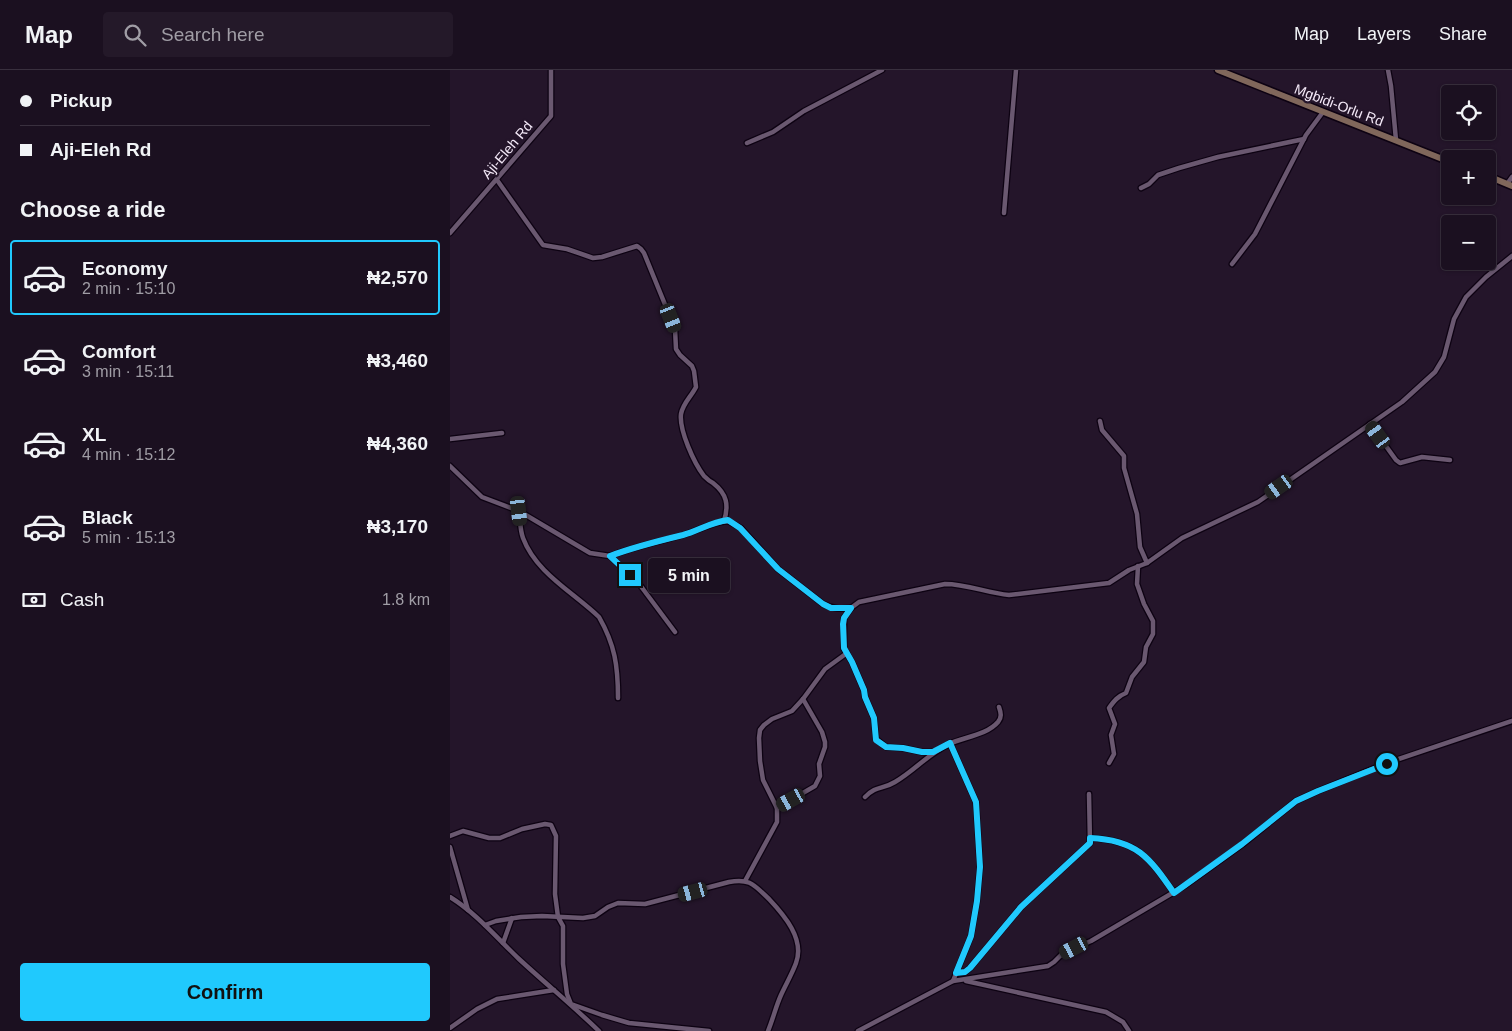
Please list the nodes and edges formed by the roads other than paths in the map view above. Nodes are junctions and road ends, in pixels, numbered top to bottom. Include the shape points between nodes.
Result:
1 (551, 70) edge
2 (882, 70) edge
3 (1016, 70) edge
4 (1218, 70) edge
5 (1388, 70) edge
6 (1323, 112) junction
7 (1304, 139) junction
8 (1396, 140) junction
9 (747, 143) dead end
10 (1441, 158) edge
11 (1512, 178) edge
12 (1496, 179) edge
13 (497, 180) junction
14 (1509, 185) edge
15 (1141, 188) dead end
16 (1004, 213) dead end
17 (450, 233) edge
18 (1512, 256) edge
19 (1232, 264) dead end
20 (1100, 421) dead end
21 (1370, 424) junction
22 (502, 433) dead end
23 (450, 439) edge
24 (1450, 460) dead end
25 (450, 466) edge
26 (519, 511) junction
27 (724, 521) junction
28 (610, 556) junction
29 (1147, 563) junction
30 (1138, 566) junction
31 (851, 608) junction
32 (675, 632) dead end
33 (847, 653) junction
34 (618, 698) dead end
35 (803, 699) junction
36 (999, 707) dead end
37 (1512, 721) edge
38 (950, 743) junction
39 (933, 752) junction
40 (1109, 763) dead end
41 (1089, 794) dead end
42 (864, 797) dead end
43 (777, 808) junction
44 (450, 836) edge
45 (1090, 838) junction
46 (450, 847) edge
47 (745, 881) junction
48 (1174, 893) junction
49 (450, 897) edge
50 (468, 912) junction
51 (558, 917) junction
52 (512, 918) junction
53 (485, 925) junction
54 (503, 944) junction
55 (956, 973) junction
56 (962, 980) junction
57 (953, 981) junction
58 (554, 990) junction
59 (571, 1004) junction
60 (450, 1028) edge
61 (599, 1031) edge
62 (709, 1031) edge
63 (768, 1031) edge
64 (858, 1031) edge
65 (1129, 1031) edge

1 - 13 street, Aji-Eleh Rd via 550,116
2 - 9 street via 804,111 773,132
3 - 16 street
4 - 6 main road, Mgbidi-Orlu Rd
5 - 8 street
6 - 7 street
6 - 8 main road, Mgbidi-Orlu Rd
7 - 15 street via 1179,168 1158,175
7 - 19 street via 1254,234
8 - 10 main road, Mgbidi-Orlu Rd
11 - 14 street
12 - 14 main road
13 - 17 street, Aji-Eleh Rd
13 - 27 street via 544,245 593,258 637,246 644,252 675,329 676,349 694,371 696,387 682,412 683,430 702,474 725,497 727,510
18 - 21 street via 1466,298 1454,319 1444,357 1435,372 1402,402
20 - 29 street via 1102,430 1124,456 1124,468 1137,514 1140,547
21 - 24 street via 1400,462 1422,457
21 - 29 street via 1258,502 1182,538
22 - 23 street
25 - 26 street via 482,497
26 - 28 street via 590,553
26 - 34 street via 522,536 542,567 595,613 604,626 616,659
27 - 28 street
27 - 31 street via 733,522 778,569 823,604 831,608
28 - 32 street via 640,585
29 - 30 street
30 - 31 street via 1109,583 1010,595 944,584 859,602
30 - 40 street via 1137,584 1153,621 1154,634 1146,647 1144,662 1132,677 1126,693 1109,708 1115,724 1111,735 1114,754
31 - 33 street via 843,624
33 - 35 street via 825,669
33 - 39 street via 874,718 876,740 886,747
35 - 43 street via 792,711 772,719 760,730 763,780
35 - 43 street via 825,742 819,764 820,776 815,786
36 - 38 street via 1000,721
37 - 48 street via 1387,764 1296,801
38 - 39 street
38 - 55 street via 976,802 980,867 971,936
39 - 42 street via 902,778 887,787 875,788
41 - 45 street
43 - 47 street via 774,832
44 - 51 street via 463,831 500,838 522,829 551,825 556,836
45 - 48 street via 1135,848 1154,864
45 - 55 street via 1090,843 1021,907 980,959 965,972
46 - 50 street
47 - 51 street via 729,882 645,904 618,903 595,916
47 - 63 street via 784,915 792,928 799,953
48 - 56 street via 1064,953 1048,966
49 - 50 street
50 - 53 street
51 - 52 street
51 - 59 street via 563,926 563,964
52 - 53 street
52 - 54 street
53 - 54 street
54 - 58 street
55 - 57 street
56 - 57 street
56 - 65 street via 1106,1012 1123,1022
57 - 64 street
58 - 59 street
58 - 60 street via 497,999
59 - 61 street
59 - 62 street via 629,1023

